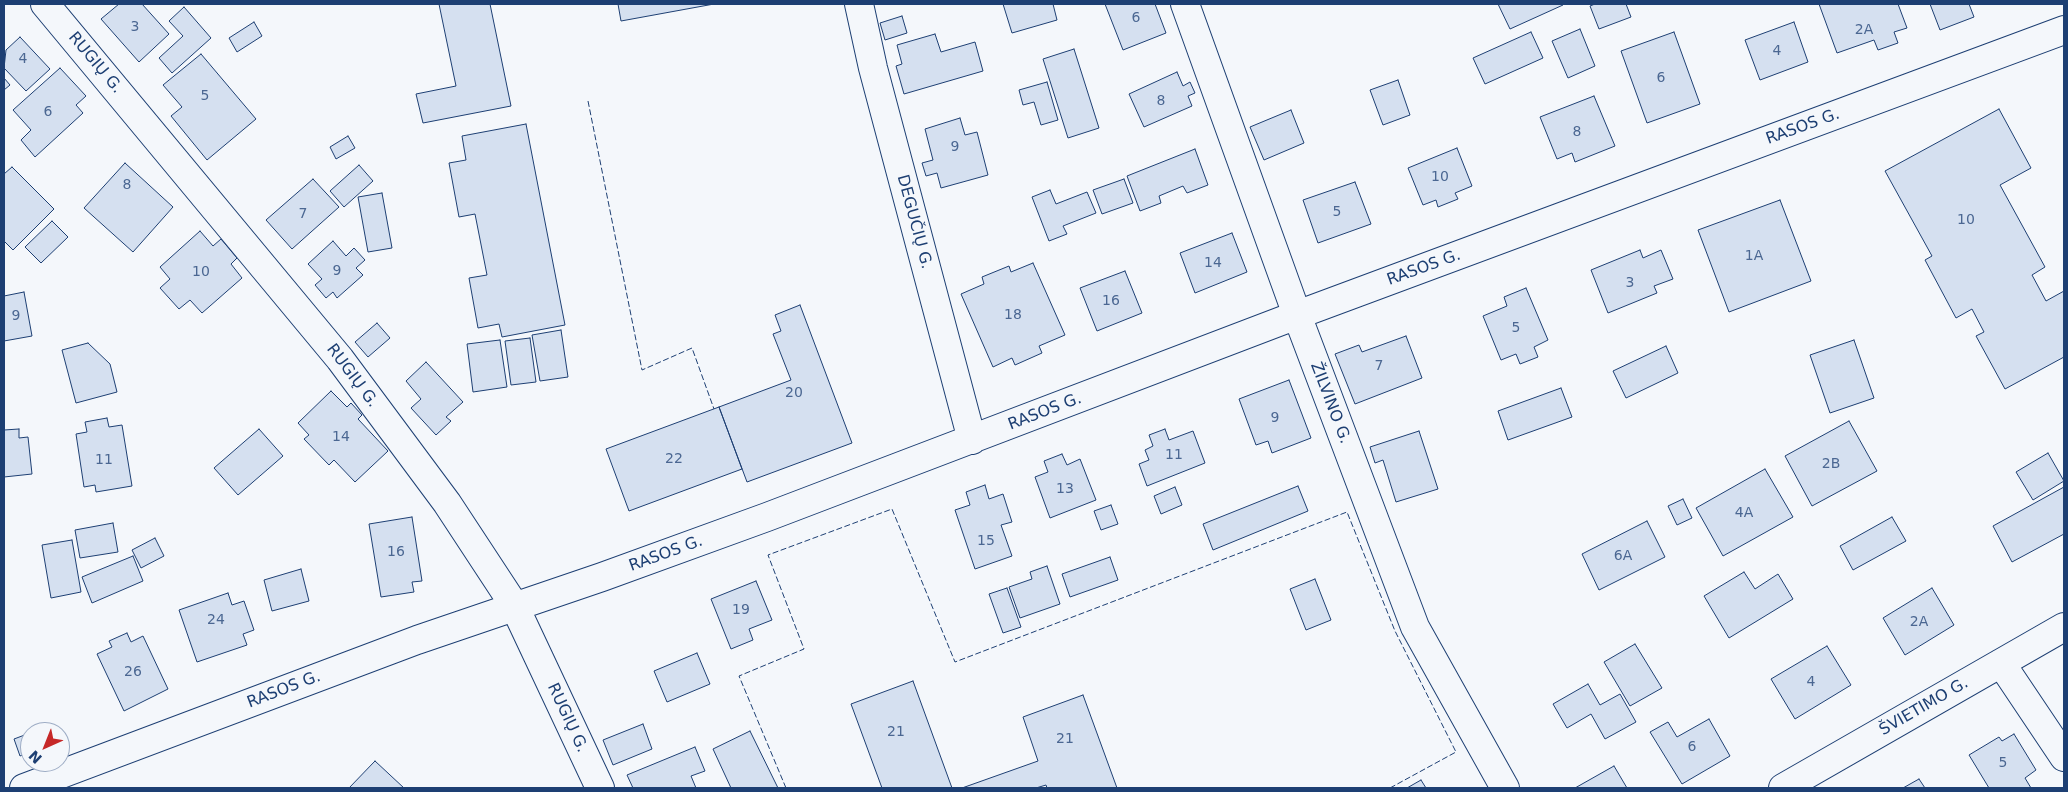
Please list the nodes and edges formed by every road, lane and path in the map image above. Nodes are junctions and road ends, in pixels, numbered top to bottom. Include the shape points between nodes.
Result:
1 (45, 4) edge
2 (859, 4) edge
3 (1185, 4) edge
4 (2064, 30) edge
5 (1297, 315) junction
6 (972, 440) junction
7 (514, 605) junction
8 (2064, 626) edge
9 (2001, 663) junction
10 (2064, 757) edge
11 (24, 788) edge
12 (600, 788) edge
13 (1505, 788) edge
14 (1783, 788) edge

1 - 7 street, RUGIŲ G. via 340,359 447,503
2 - 6 street, DEGUČIŲ G. via 873,68
3 - 5 street, ŽILVINO G.
4 - 5 street, RASOS G.
5 - 6 street, RASOS G.
5 - 13 street, ŽILVINO G. via 1415,627
6 - 7 street, RASOS G. via 621,570
7 - 11 street, RASOS G.
7 - 12 street, RUGIŲ G.
8 - 9 street, ŠVIETIMO G.
9 - 10 street
9 - 14 street, ŠVIETIMO G.

